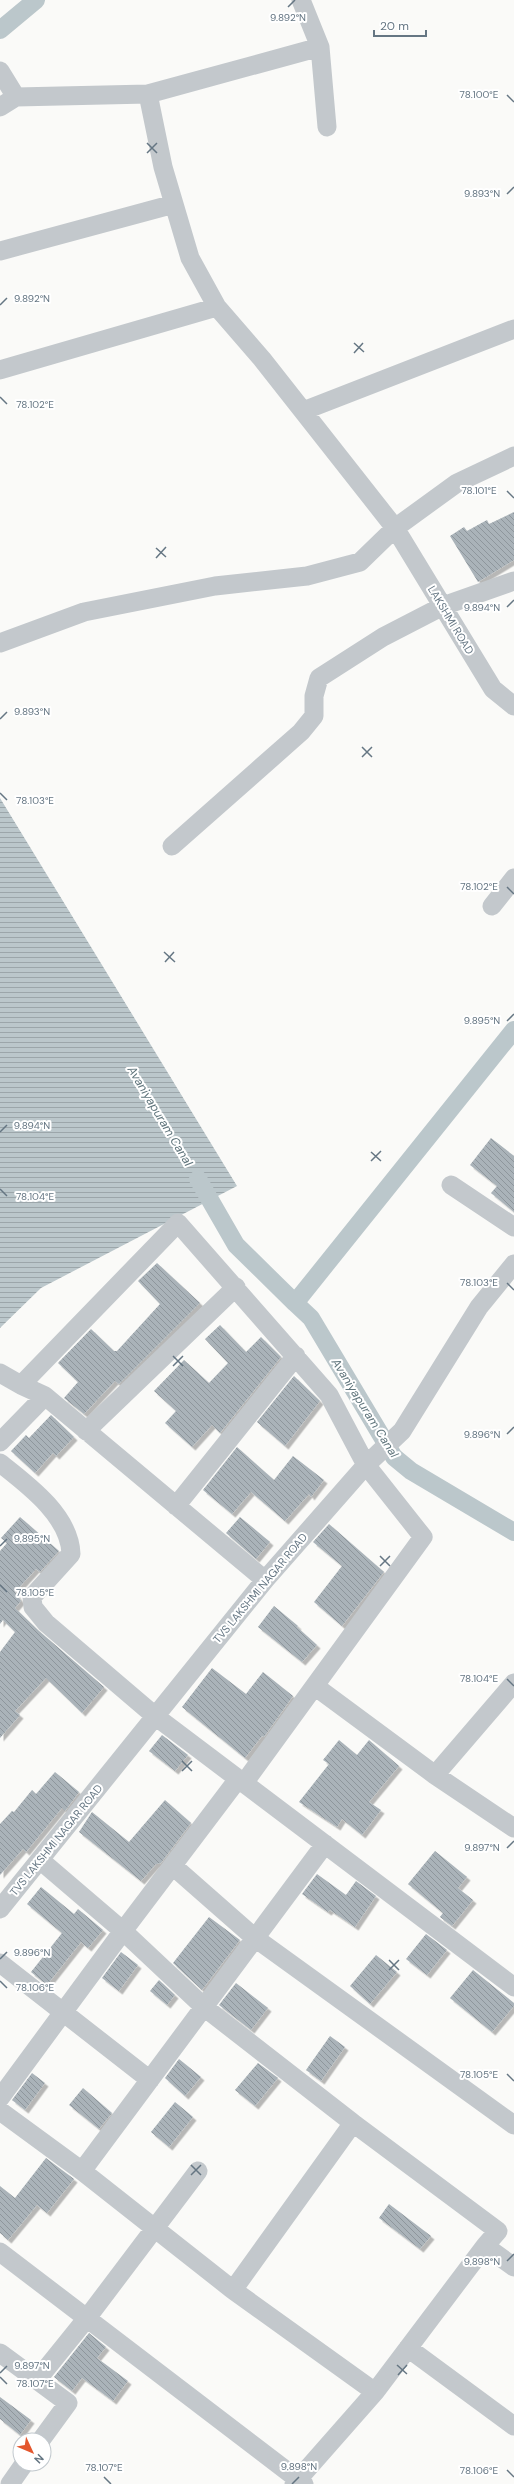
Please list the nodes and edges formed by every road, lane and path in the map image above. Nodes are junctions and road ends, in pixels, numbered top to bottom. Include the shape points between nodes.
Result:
1 (301, 0) edge
2 (320, 46) junction
3 (1, 73) edge
4 (148, 94) junction
5 (16, 98) junction
6 (0, 107) edge
7 (327, 127) dead end
8 (174, 204) junction
9 (0, 251) edge
10 (217, 307) junction
11 (514, 329) edge
12 (0, 370) edge
13 (303, 411) junction
14 (514, 456) edge
15 (395, 528) junction
16 (514, 581) edge
17 (443, 606) junction
18 (0, 643) edge
19 (514, 706) edge
20 (172, 846) dead end
21 (514, 878) edge
22 (492, 906) dead end
23 (450, 1185) dead end
24 (514, 1227) edge
25 (514, 1264) edge
26 (236, 1287) junction
27 (296, 1356) junction
28 (0, 1373) edge
29 (21, 1385) junction
30 (45, 1396) junction
31 (86, 1431) junction
32 (0, 1442) edge
33 (0, 1464) edge
34 (366, 1465) junction
35 (176, 1506) junction
36 (264, 1580) junction
37 (514, 1683) edge
38 (316, 1686) junction
39 (155, 1716) junction
40 (435, 1775) junction
41 (241, 1781) junction
42 (514, 1828) edge
43 (325, 1844) junction
44 (40, 1860) junction
45 (173, 1866) junction
46 (0, 1909) edge
47 (123, 1931) junction
48 (256, 1938) junction
49 (0, 1963) edge
50 (514, 1987) edge
51 (204, 2007) junction
52 (64, 2012) junction
53 (150, 2080) junction
54 (0, 2098) edge
55 (0, 2111) edge
56 (353, 2123) junction
57 (514, 2125) edge
58 (82, 2171) junction
59 (198, 2171) dead end
60 (155, 2229) junction
61 (485, 2246) junction
62 (0, 2252) edge
63 (514, 2267) edge
64 (233, 2290) junction
65 (87, 2318) junction
66 (408, 2348) junction
67 (0, 2352) edge
68 (37, 2380) junction
69 (375, 2392) junction
70 (514, 2426) edge
71 (47, 2432) edge
72 (18, 2472) edge
73 (0, 2480) edge
74 (298, 2482) edge
75 (6, 2484) edge
76 (10, 2484) edge

1 - 2 street
2 - 4 street
2 - 7 street
3 - 5 street
4 - 5 street
4 - 8 street, LAKSHMI ROAD via 163,167
5 - 6 street
8 - 9 street
8 - 10 street, LAKSHMI ROAD via 190,258
10 - 12 street
10 - 13 street, LAKSHMI ROAD
11 - 13 street
13 - 15 street, LAKSHMI ROAD
14 - 15 street via 457,483
15 - 17 street, LAKSHMI ROAD
15 - 18 street via 360,562 307,576 215,586 84,612
16 - 17 street
17 - 19 street, LAKSHMI ROAD via 493,689
17 - 20 street via 383,637 319,678 314,696 314,716 301,732
21 - 22 street
23 - 24 street
25 - 34 street, TVS LAKSHMI NAGAR ROAD via 480,1307 402,1430
26 - 27 street
26 - 29 street via 178,1222
26 - 31 street
27 - 34 street via 330,1395
27 - 35 street
28 - 29 street
29 - 30 street
30 - 31 street
30 - 32 street
31 - 35 street
33 - 39 street via 31,1488 53,1512 70,1540 71,1554 32,1597 33,1607 46,1622
34 - 36 street, TVS LAKSHMI NAGAR ROAD
34 - 38 street via 423,1537
35 - 36 street
36 - 39 street, TVS LAKSHMI NAGAR ROAD
37 - 40 street
38 - 40 street
38 - 41 street
39 - 41 street
39 - 44 street, TVS LAKSHMI NAGAR ROAD
40 - 42 street
41 - 43 street
41 - 45 street
43 - 48 street
43 - 50 street
44 - 46 street, TVS LAKSHMI NAGAR ROAD
44 - 47 street
45 - 47 street
45 - 48 street
47 - 51 street
47 - 52 street
48 - 51 street
48 - 57 street
49 - 52 street
51 - 53 street
51 - 56 street
52 - 53 street
52 - 54 street
53 - 58 street
55 - 58 street
56 - 61 street via 498,2231
56 - 64 street
58 - 60 street
59 - 60 street
60 - 64 street
60 - 65 street
61 - 63 street
61 - 66 street
62 - 65 street
64 - 69 street
65 - 68 street
65 - 74 street
66 - 69 street
66 - 70 street
67 - 68 street
68 - 71 street via 68,2403
69 - 74 street
72 - 76 street
73 - 75 street

